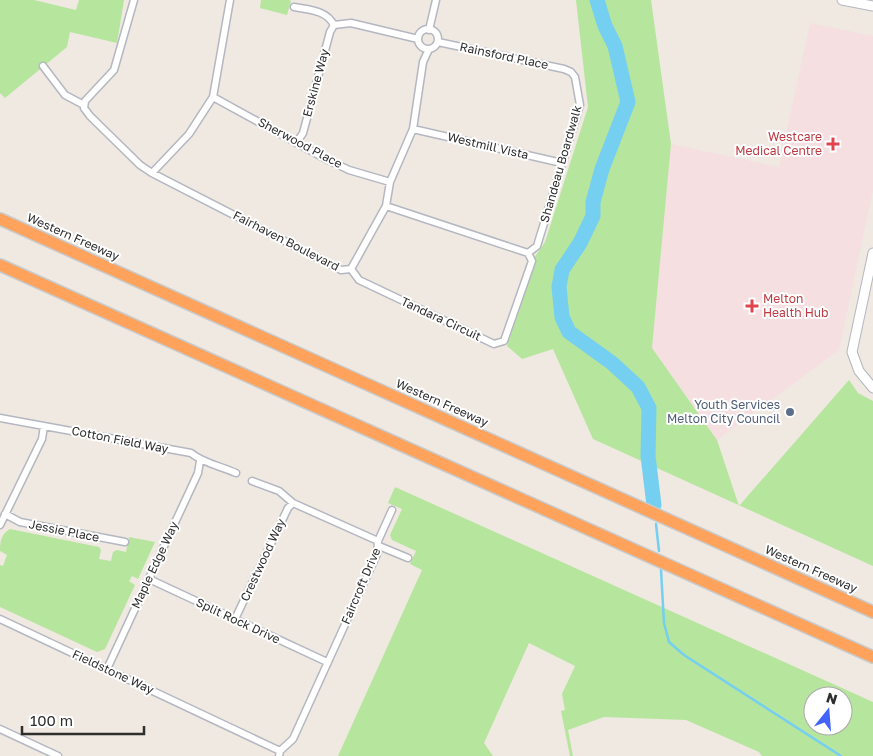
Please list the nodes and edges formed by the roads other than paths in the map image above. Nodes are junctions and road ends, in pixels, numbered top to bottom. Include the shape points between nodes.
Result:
1 (134, 0) edge
2 (230, 0) edge
3 (436, 0) edge
4 (842, 0) edge
5 (873, 6) edge
6 (294, 7) dead end
7 (334, 25) junction
8 (429, 30) junction
9 (418, 39) junction
10 (438, 42) junction
11 (428, 49) junction
12 (43, 66) dead end
13 (571, 72) joint
14 (213, 96) junction
15 (84, 105) junction
16 (413, 129) junction
17 (297, 142) junction
18 (562, 163) junction
19 (152, 173) junction
20 (390, 182) junction
21 (386, 206) junction
22 (0, 219) edge
23 (528, 252) junction
24 (873, 253) edge
25 (0, 265) edge
26 (351, 270) junction
27 (873, 388) edge
28 (0, 418) edge
29 (44, 426) junction
30 (200, 461) junction
31 (236, 473) dead end
32 (252, 481) dead end
33 (293, 503) junction
34 (392, 510) dead end
35 (5, 514) junction
36 (0, 525) edge
37 (125, 542) dead end
38 (379, 544) junction
39 (408, 558) dead end
40 (149, 579) junction
41 (873, 612) edge
42 (0, 619) edge
43 (235, 619) junction
44 (873, 657) edge
45 (327, 662) junction
46 (107, 669) junction
47 (0, 729) edge
48 (280, 753) edge
49 (58, 756) edge

1 - 15 street via 114,70 87,96
2 - 14 street
3 - 8 street
4 - 5 street
6 - 7 street via 325,14
7 - 9 street via 351,23
7 - 17 street, Erskine Way via 303,133
8 - 9 street via 421,32
8 - 10 street via 437,35
9 - 11 street via 422,47
10 - 11 street via 434,48
10 - 13 street, Rainsford Place
11 - 16 street, Fairhaven Boulevard via 423,62
12 - 15 street, Fairhaven Boulevard via 66,95
13 - 18 street, Shandeau Boardwalk via 575,77 580,105
14 - 17 street, Sherwood Place
14 - 19 street via 189,134
15 - 19 street, Fairhaven Boulevard via 90,116
16 - 18 street, Westmill Vista
16 - 20 street, Fairhaven Boulevard
17 - 20 street, Sherwood Place via 349,170
18 - 23 street, Shandeau Boardwalk via 537,246
19 - 26 street, Fairhaven Boulevard via 341,270
20 - 21 street, Fairhaven Boulevard
21 - 23 street
21 - 26 street, Fairhaven Boulevard
22 - 41 highway, Western Freeway
23 - 26 street, Tandara Circuit via 532,261 504,341 494,344 359,280
24 - 27 street via 852,352 859,371
25 - 44 highway
28 - 29 street, Cotton Field Way
29 - 30 street, Cotton Field Way via 191,453
29 - 35 street via 42,439
30 - 31 street, Cotton Field Way
30 - 40 street, Maple Edge Way via 198,473
32 - 33 street, Faircroft Drive via 279,491
33 - 38 street, Faircroft Drive
33 - 43 street, Crestwood Way
34 - 38 street
35 - 36 street
35 - 37 street, Jessie Place via 20,522
38 - 39 street
38 - 45 street, Faircroft Drive
40 - 43 street, Split Rock Drive
40 - 46 street, Maple Edge Way
42 - 46 street, Fieldstone Way
43 - 45 street, Split Rock Drive
45 - 48 street, Faircroft Drive via 293,739
46 - 48 street, Fieldstone Way
47 - 49 street

